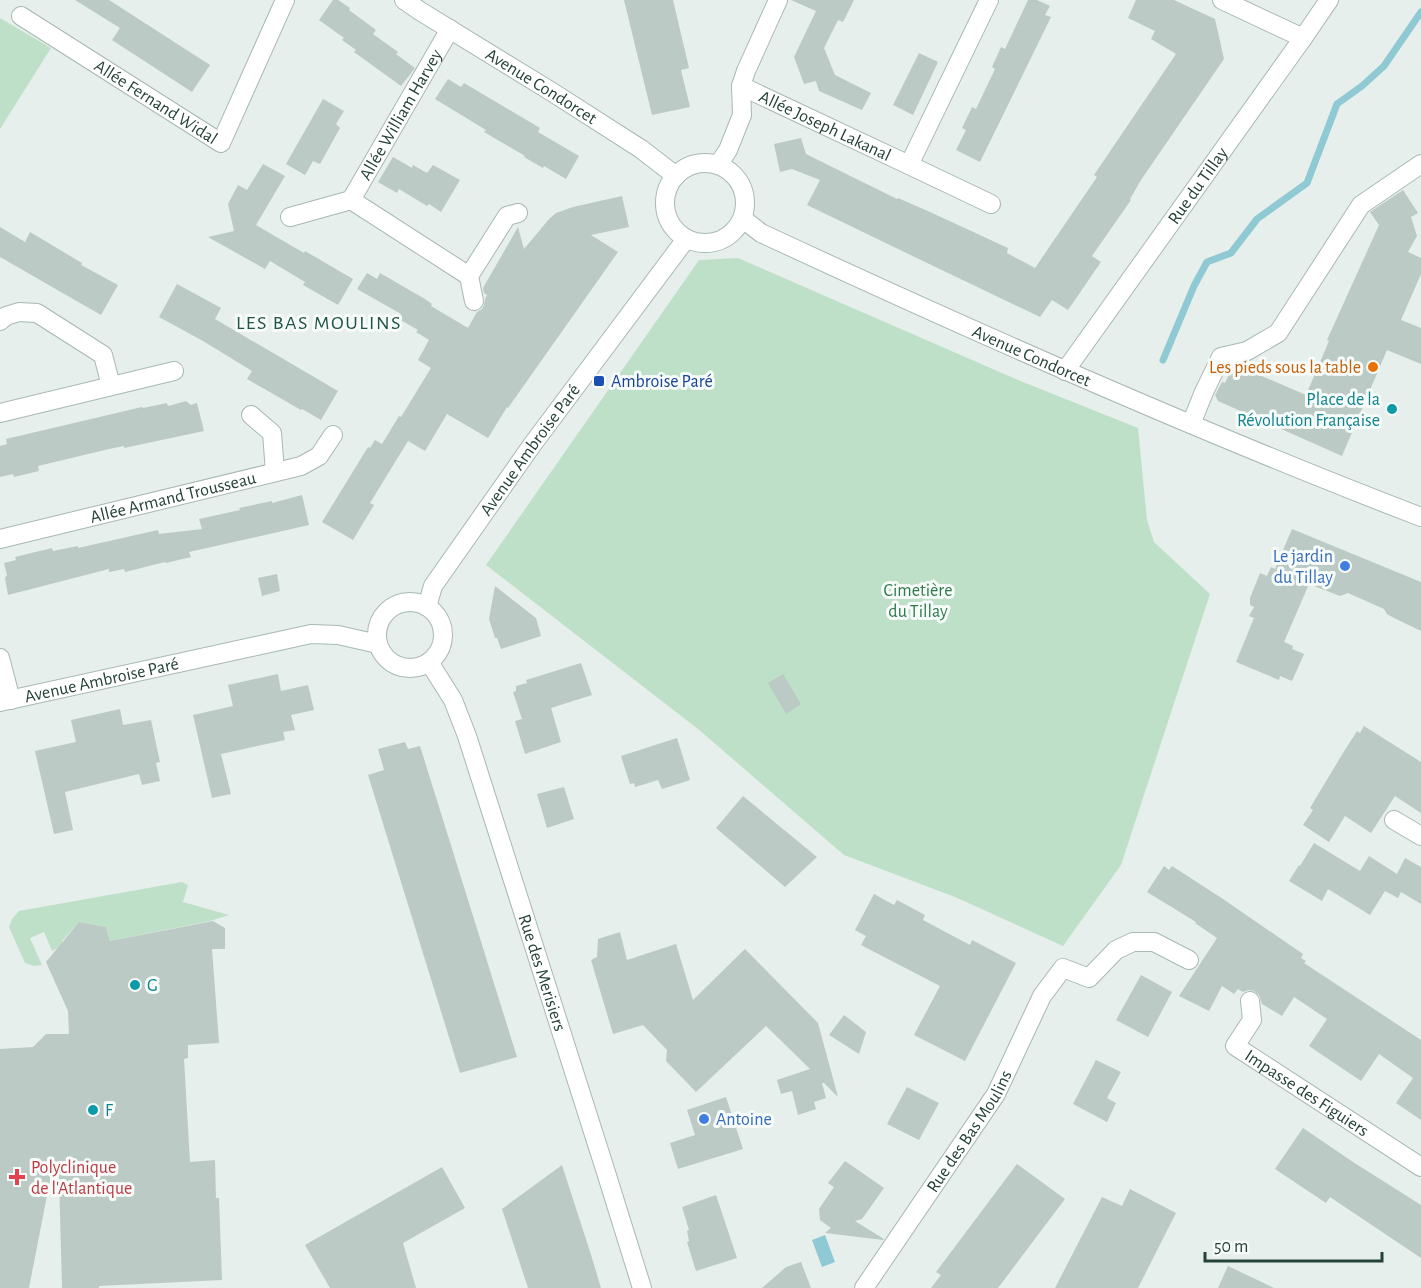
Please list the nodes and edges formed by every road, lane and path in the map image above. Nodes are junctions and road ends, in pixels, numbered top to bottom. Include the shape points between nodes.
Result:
1 (285, 0) edge
2 (404, 0) edge
3 (778, 0) edge
4 (989, 0) edge
5 (1222, 0) edge
6 (1329, 0) edge
7 (21, 16) dead end
8 (450, 29) junction
9 (1303, 38) junction
10 (741, 86) junction
11 (1421, 164) edge
12 (718, 165) junction
13 (909, 165) junction
14 (676, 176) junction
15 (351, 200) junction
16 (991, 204) dead end
17 (518, 213) dead end
18 (290, 217) dead end
19 (743, 219) junction
20 (686, 239) junction
21 (469, 276) junction
22 (474, 302) dead end
23 (0, 321) edge
24 (1065, 370) junction
25 (174, 371) dead end
26 (111, 386) junction
27 (0, 413) edge
28 (251, 415) dead end
29 (1191, 423) junction
30 (333, 435) dead end
31 (275, 472) junction
32 (1421, 517) edge
33 (0, 539) edge
34 (427, 607) junction
35 (378, 644) junction
36 (0, 658) edge
37 (429, 662) junction
38 (5, 701) edge
39 (1394, 820) dead end
40 (1421, 836) edge
41 (1189, 960) dead end
42 (1250, 1001) dead end
43 (1421, 1167) edge
44 (642, 1288) edge
45 (864, 1288) edge

1 - 7 street, Allée Fernand Widal via 221,143
2 - 8 street, Avenue Condorcet
3 - 10 street
4 - 13 street, Allée Joseph Lakanal
5 - 9 street
6 - 9 street, Rue du Tillay
8 - 14 street, Avenue Condorcet via 641,149
8 - 15 street, Allée William Harvey
9 - 24 street, Rue du Tillay
10 - 12 street via 742,115
10 - 13 street, Allée Joseph Lakanal
11 - 29 street via 1361,205 1278,333 1247,351 1221,357
12 - 14 street via 695,164
12 - 19 street via 742,186 746,208
13 - 16 street, Allée Joseph Lakanal
14 - 20 street via 668,188 667,217
15 - 18 street, Allée William Harvey
15 - 21 street, Allée William Harvey
17 - 21 street via 507,216
19 - 20 street via 729,236 719,241 697,243
19 - 24 street, Avenue Condorcet via 761,233
20 - 34 street, Avenue Ambroise Paré via 532,445 433,586
21 - 22 street
23 - 26 street via 19,312 37,313 103,355
24 - 29 street, Avenue Condorcet
25 - 26 street
26 - 27 street
28 - 31 street via 272,433
29 - 32 street, Avenue Condorcet
30 - 31 street, Allée Armand Trousseau via 319,456 301,466
31 - 33 street, Allée Armand Trousseau
34 - 35 street via 413,603 393,607 380,623
34 - 37 street via 441,623 443,638
35 - 37 street via 386,657 400,666 418,667
35 - 38 street, Avenue Ambroise Paré via 311,634
36 - 38 street
37 - 44 street, Rue des Merisiers via 453,700 467,736
39 - 40 street
41 - 45 street, Rue des Bas Moulins via 1154,942 1133,942 1116,950 1089,978 1063,968 1042,996 996,1094
42 - 43 street, Impasse des Figuiers via 1252,1020 1235,1046

